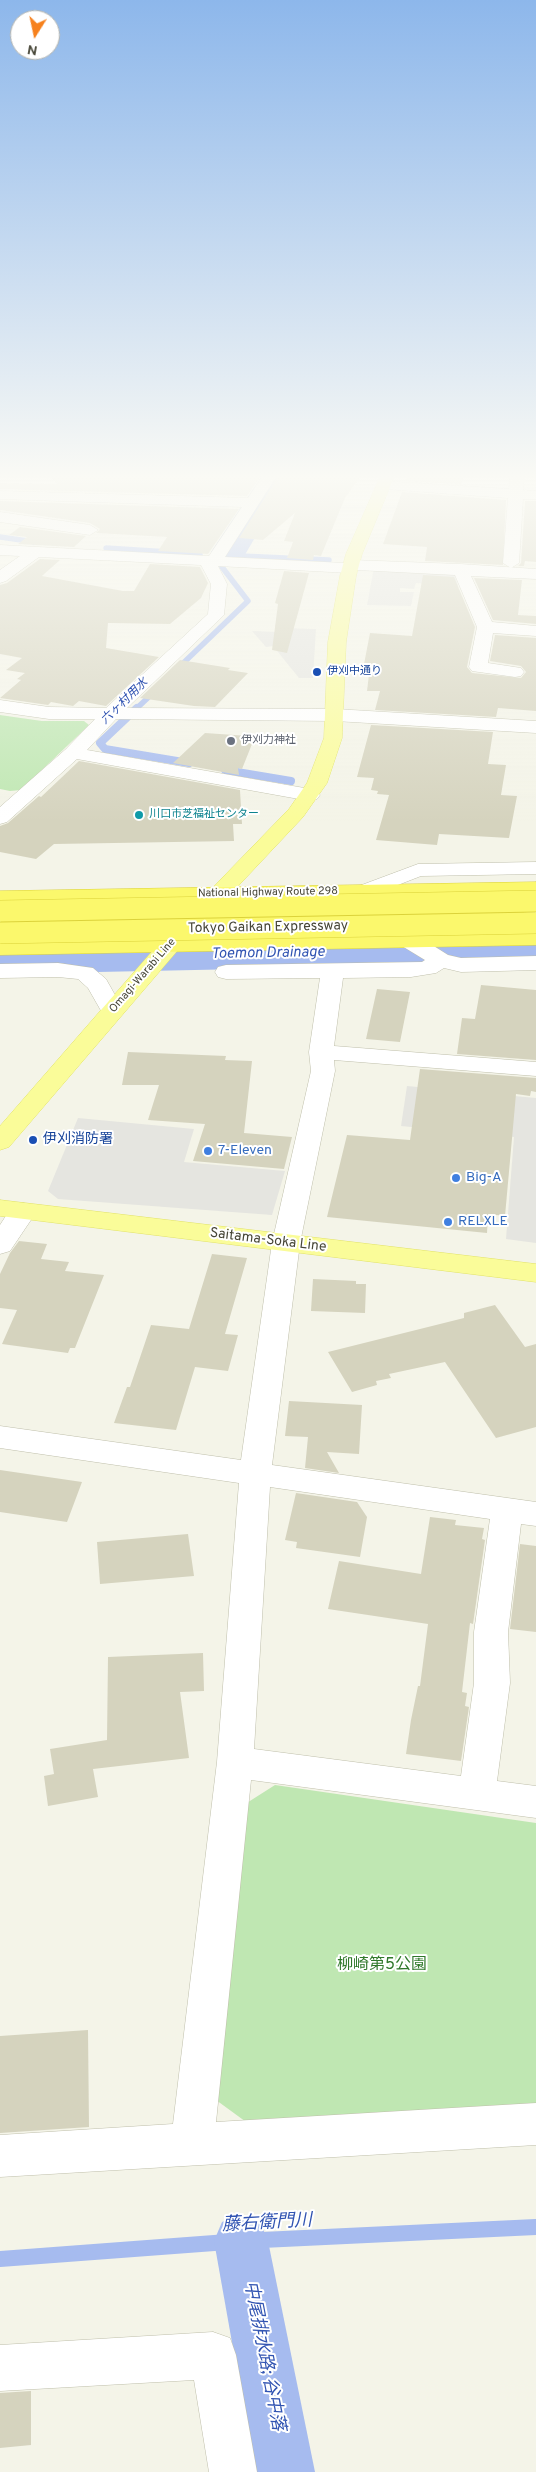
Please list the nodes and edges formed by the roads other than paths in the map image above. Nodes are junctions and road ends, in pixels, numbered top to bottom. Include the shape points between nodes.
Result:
1 (218, 592) edge
2 (346, 592) edge
3 (470, 592) edge
4 (486, 627) junction
5 (536, 630) edge
6 (515, 672) dead end
7 (0, 706) edge
8 (110, 714) junction
9 (335, 715) junction
10 (536, 727) edge
11 (73, 753) junction
12 (0, 794) edge
13 (310, 795) junction
14 (22, 799) junction
15 (0, 818) edge
16 (536, 868) edge
17 (536, 888) edge
18 (367, 892) junction
19 (217, 895) junction
20 (0, 897) edge
21 (536, 901) edge
22 (0, 911) edge
23 (536, 923) edge
24 (0, 933) edge
25 (536, 938) edge
26 (410, 941) junction
27 (170, 945) junction
28 (0, 948) edge
29 (440, 960) junction
30 (536, 963) edge
31 (0, 971) edge
32 (332, 971) junction
33 (226, 972) dead end
34 (112, 1011) junction
35 (321, 1052) junction
36 (536, 1069) edge
37 (0, 1142) edge
38 (12, 1209) edge
39 (286, 1243) junction
40 (0, 1245) edge
41 (536, 1272) edge
42 (0, 1437) edge
43 (254, 1475) junction
44 (522, 1512) edge
45 (234, 1762) junction
46 (477, 1794) junction
47 (536, 1802) edge
48 (536, 2124) edge
49 (192, 2144) junction
50 (0, 2156) edge
51 (0, 2368) edge
52 (233, 2472) edge

1 - 8 street via 216,615
2 - 9 main road, Omagi-Warabi Line via 337,642
3 - 4 street
4 - 5 street
4 - 6 street via 478,667
7 - 8 street via 49,713
8 - 9 street
8 - 11 street
9 - 10 street
9 - 13 main road, Omagi-Warabi Line via 329,755
11 - 13 street
11 - 14 street
12 - 14 street
13 - 19 main road, Omagi-Warabi Line via 276,836
14 - 15 street
16 - 18 street via 418,870
17 - 18 highway, National Highway Route 298
18 - 19 highway, National Highway Route 298
19 - 20 highway, National Highway Route 298
19 - 27 main road, Omagi-Warabi Line
21 - 22 highway, Tokyo Gaikan Expressway, bridge
23 - 24 highway, Tokyo Gaikan Expressway, bridge
25 - 26 highway
26 - 27 highway
26 - 29 street
27 - 28 highway
27 - 34 main road, Omagi-Warabi Line
29 - 30 street via 461,965
29 - 32 street via 428,968 411,970
31 - 34 street via 85,973 98,984
32 - 33 street
32 - 35 street
34 - 37 main road, Omagi-Warabi Line
35 - 36 street
35 - 39 street via 322,1071
38 - 39 main road, Saitama-Soka Line
38 - 40 street
39 - 41 main road, Saitama-Soka Line
39 - 43 street
42 - 43 street
43 - 44 street
43 - 45 street
44 - 46 street via 491,1632 492,1683
45 - 46 street
45 - 49 street
46 - 47 street
48 - 49 street
49 - 50 street
51 - 52 street via 212,2355

